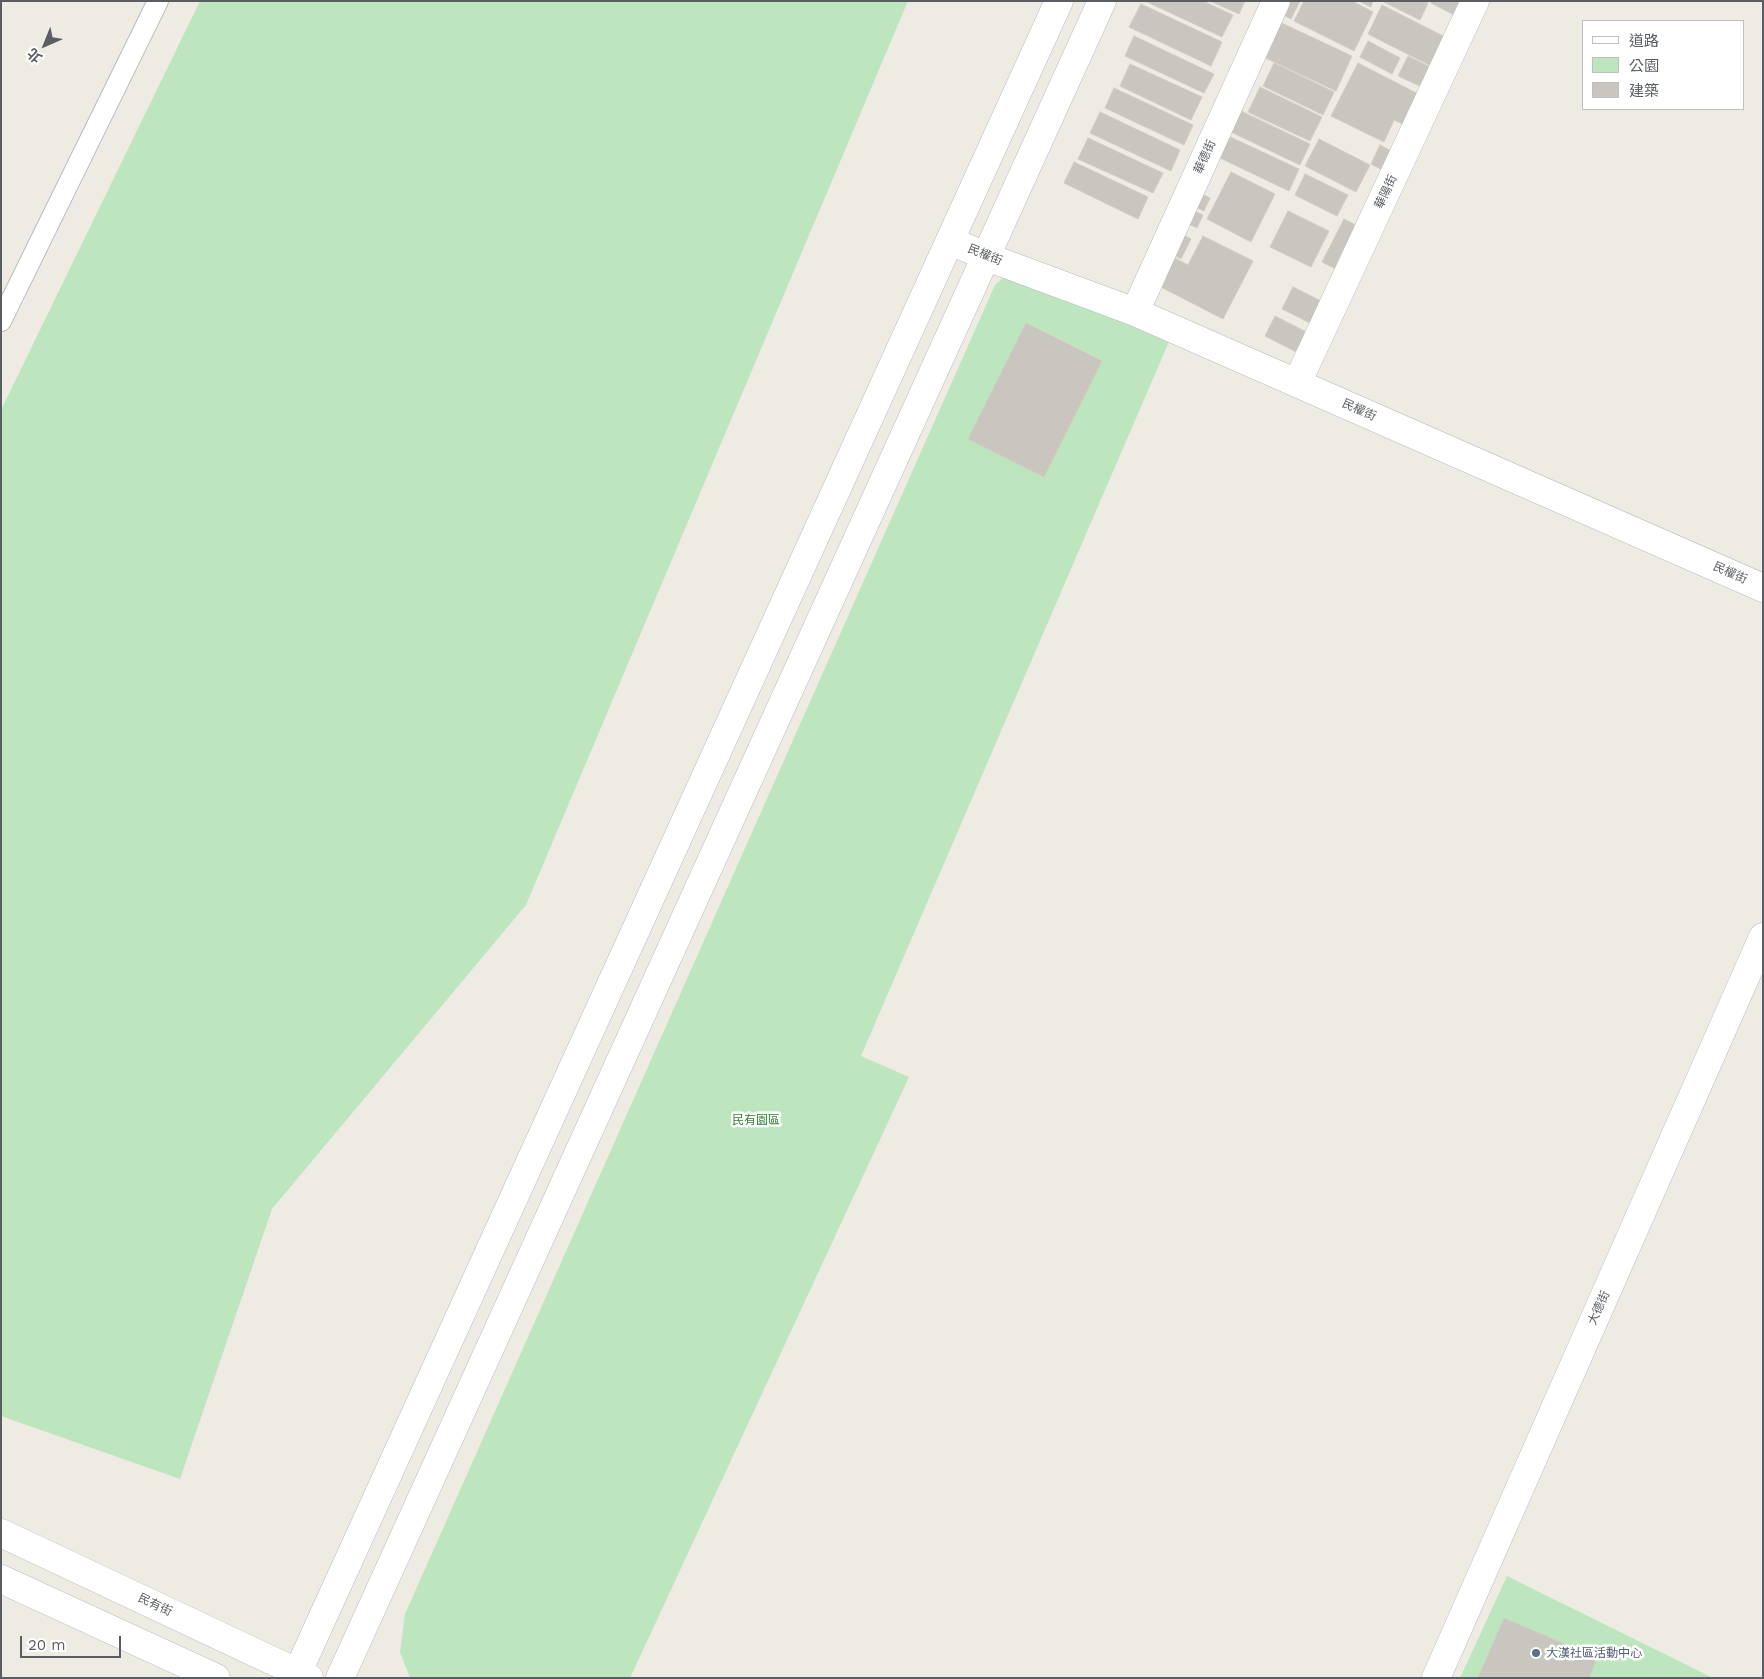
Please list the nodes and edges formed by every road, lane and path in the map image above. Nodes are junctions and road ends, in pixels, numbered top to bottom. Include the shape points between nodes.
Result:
1 (158, 1) edge
2 (1059, 1) edge
3 (1102, 1) edge
4 (1276, 1) edge
5 (1475, 1) edge
6 (951, 241) junction
7 (988, 257) junction
8 (1135, 312) junction
9 (1, 321) edge
10 (1297, 383) junction
11 (1763, 588) edge
12 (1763, 937) edge
13 (1, 1533) edge
14 (1, 1579) edge
15 (301, 1676) edge
16 (216, 1678) edge
17 (340, 1678) edge
18 (1436, 1678) edge

1 - 9 lane
2 - 6 street
3 - 7 street
4 - 8 street, 華德街
5 - 10 street, 華陽街
6 - 7 street, 民權街
6 - 15 street
7 - 8 street, 民權街
7 - 17 street
8 - 10 street, 民權街
10 - 11 street, 民權街
12 - 18 street, 大德街
13 - 15 street, 民有街
14 - 16 street

